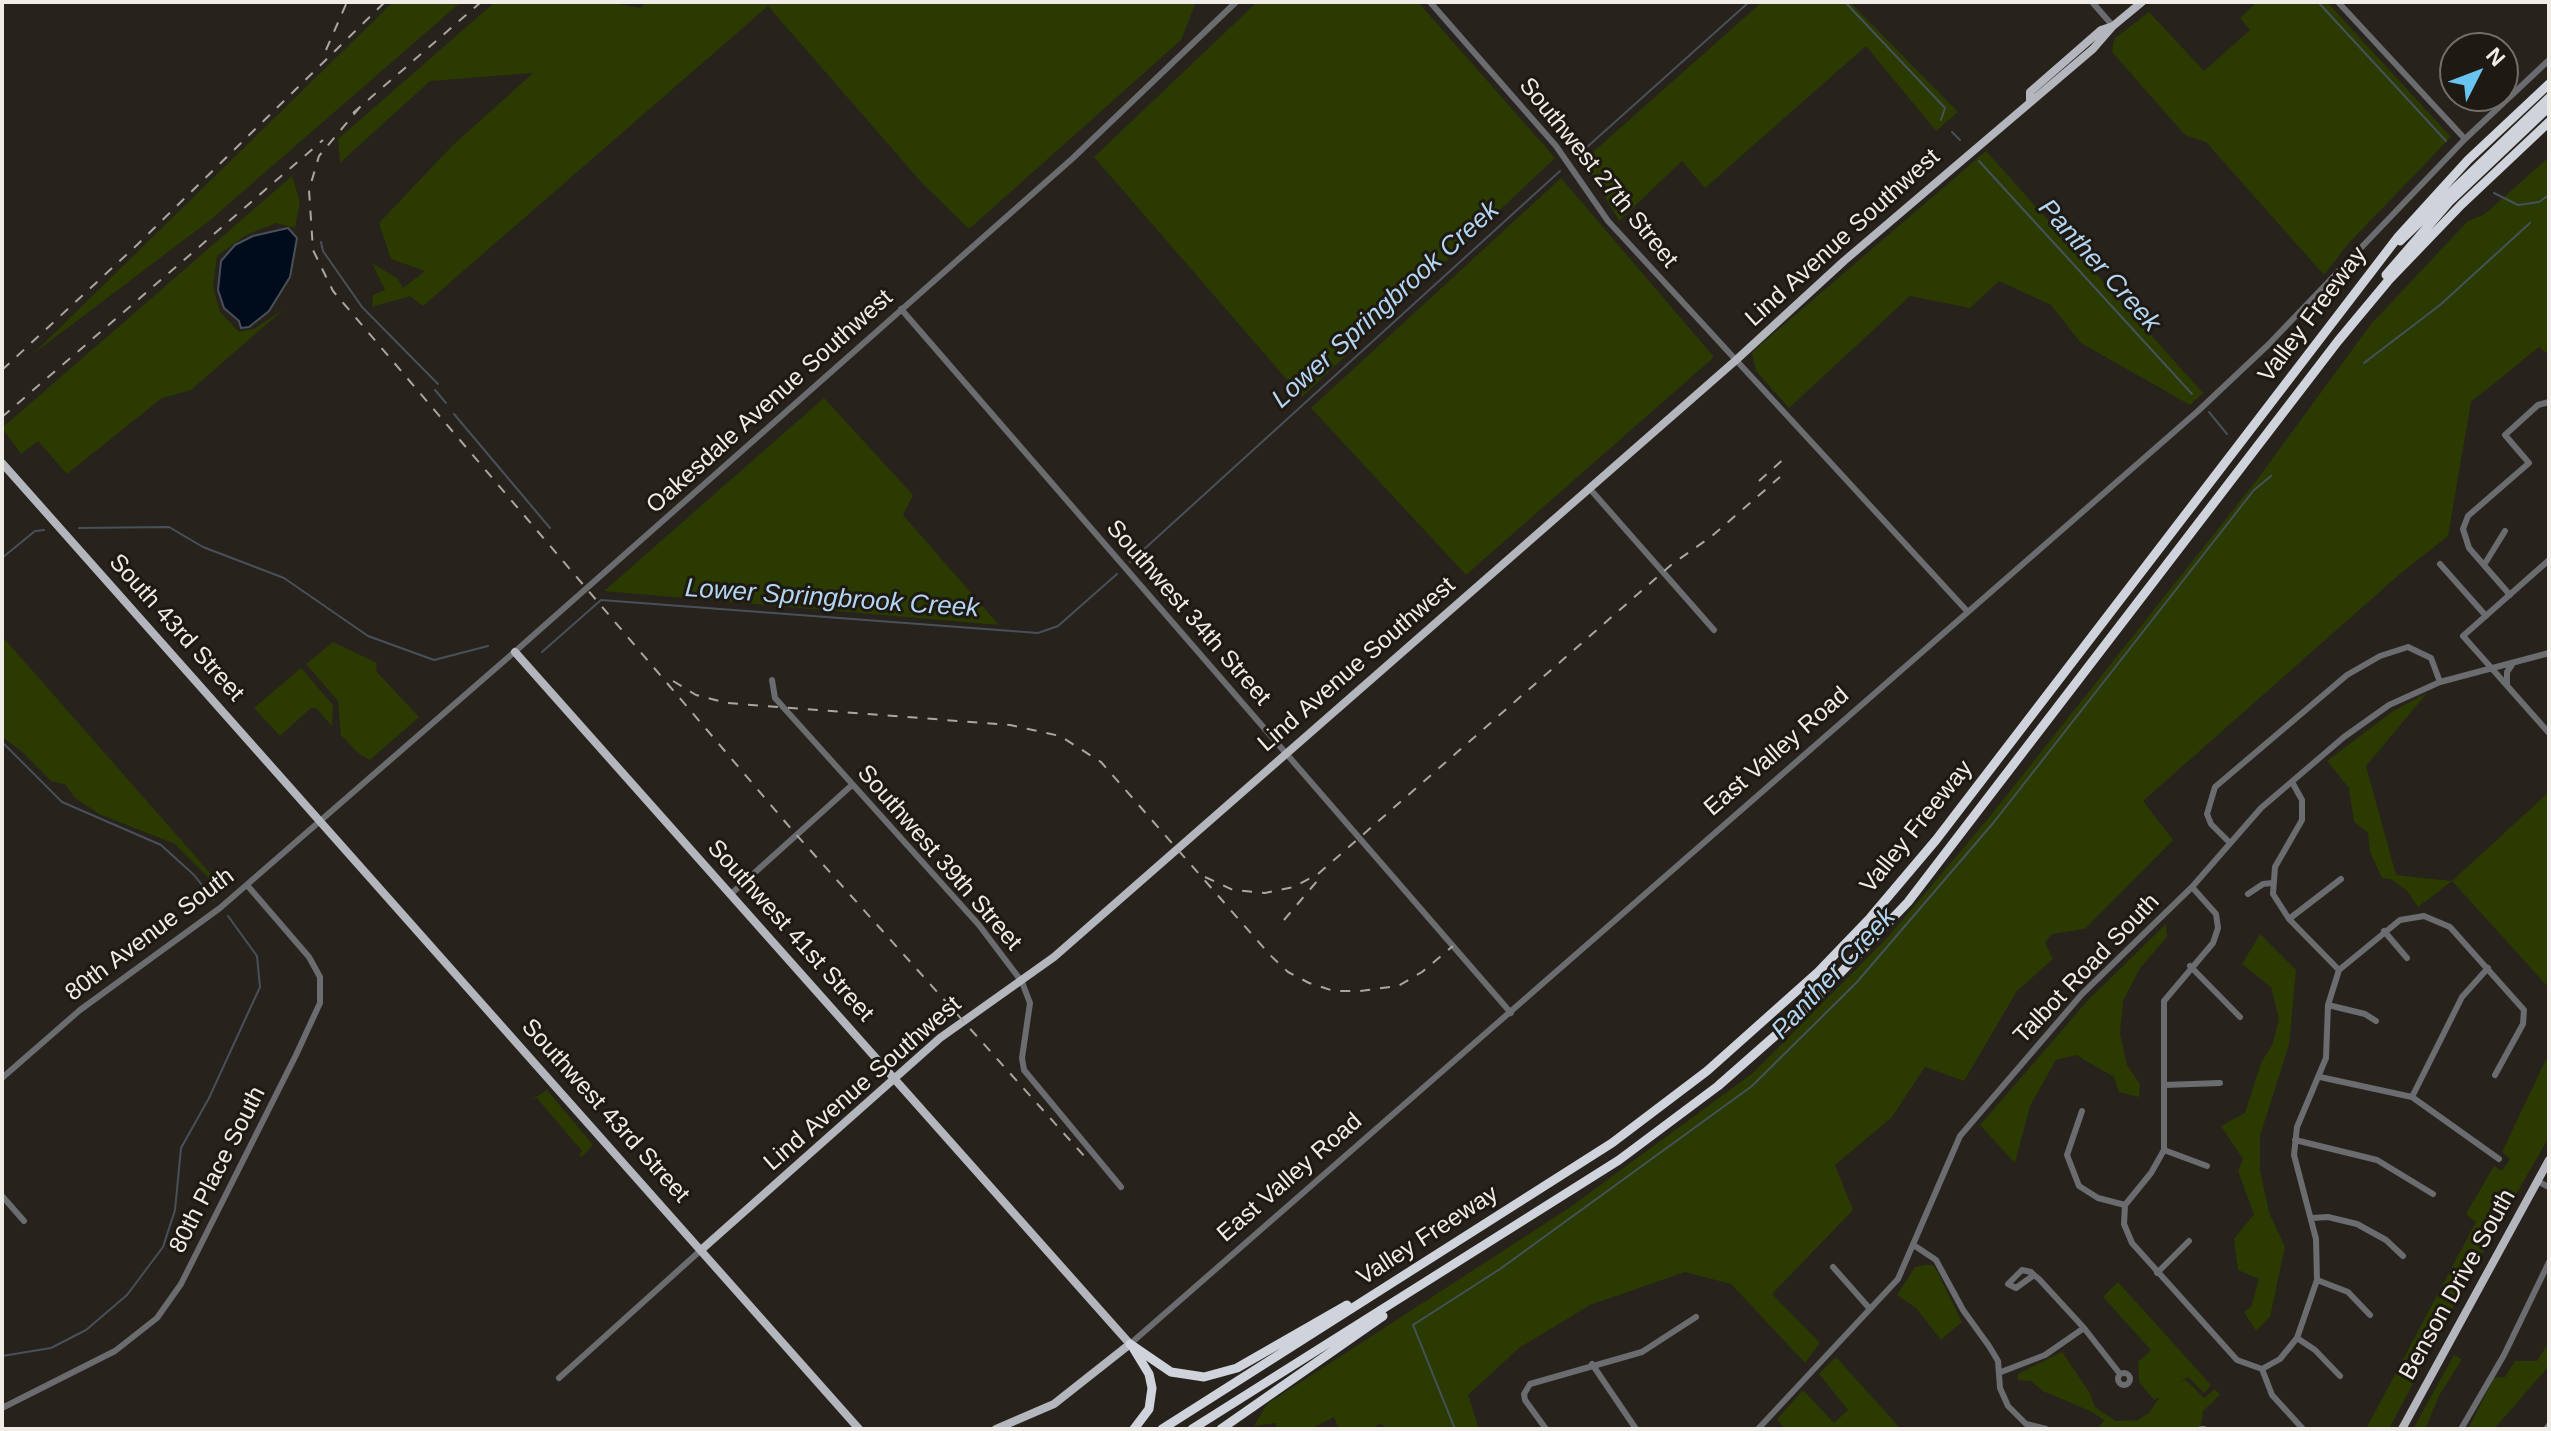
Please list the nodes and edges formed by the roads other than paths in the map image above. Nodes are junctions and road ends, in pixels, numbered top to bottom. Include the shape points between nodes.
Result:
1 (1236, 2) edge
2 (1430, 2) edge
3 (2092, 2) edge
4 (2142, 2) edge
5 (2338, 2) edge
6 (2113, 26) junction
7 (2549, 60) edge
8 (2549, 84) edge
9 (2549, 98) edge
10 (2549, 107) edge
11 (2549, 122) edge
12 (2465, 139) junction
13 (2388, 250) junction
14 (901, 309) junction
15 (2338, 341) junction
16 (1735, 361) junction
17 (2549, 402) edge
18 (2, 463) edge
19 (1590, 489) junction
20 (2505, 531) dead end
21 (2549, 560) edge
22 (2440, 564) dead end
23 (2484, 565) junction
24 (2510, 595) junction
25 (1967, 611) junction
26 (2486, 616) junction
27 (1714, 630) dead end
28 (515, 652) junction
29 (2549, 653) edge
30 (2513, 663) junction
31 (2492, 669) junction
32 (772, 680) dead end
33 (2440, 682) junction
34 (2508, 687) junction
35 (2549, 732) edge
36 (1286, 753) junction
37 (2292, 782) junction
38 (852, 785) junction
39 (320, 819) junction
40 (2229, 842) junction
41 (2341, 879) dead end
42 (2272, 883) junction
43 (247, 885) junction
44 (2192, 887) junction
45 (1913, 893) junction
46 (731, 894) junction
47 (2248, 894) dead end
48 (2289, 919) junction
49 (2384, 931) junction
50 (2407, 958) dead end
51 (2190, 966) junction
52 (2488, 968) junction
53 (2339, 970) junction
54 (1022, 982) junction
55 (2328, 1005) junction
56 (1511, 1013) junction
57 (2240, 1017) dead end
58 (2376, 1021) dead end
59 (2495, 1075) dead end
60 (2320, 1077) junction
61 (2, 1078) edge
62 (894, 1078) junction
63 (2220, 1083) dead end
64 (2164, 1085) junction
65 (2412, 1097) junction
66 (2082, 1111) dead end
67 (2295, 1140) junction
68 (2164, 1150) junction
69 (2499, 1159) dead end
70 (2549, 1160) edge
71 (2207, 1166) dead end
72 (2537, 1181) junction
73 (1121, 1187) dead end
74 (2549, 1187) edge
75 (2433, 1194) dead end
76 (2, 1196) edge
77 (2125, 1205) junction
78 (2312, 1218) junction
79 (24, 1221) dead end
80 (2189, 1241) dead end
81 (1915, 1246) junction
82 (701, 1250) junction
83 (2403, 1256) dead end
84 (2549, 1262) edge
85 (1833, 1267) dead end
86 (1414, 1268) junction
87 (2157, 1273) junction
88 (2034, 1275) dead end
89 (2317, 1280) junction
90 (1392, 1304) junction
91 (1870, 1309) junction
92 (2370, 1315) dead end
93 (1696, 1317) dead end
94 (2084, 1328) junction
95 (2297, 1338) junction
96 (1130, 1344) junction
97 (1592, 1364) junction
98 (2262, 1369) junction
99 (2001, 1372) junction
100 (2120, 1374) dead end
101 (2340, 1376) dead end
102 (559, 1378) dead end
103 (2, 1408) edge
104 (849, 1417) junction
105 (847, 1429) edge
106 (859, 1429) edge
107 (996, 1429) edge
108 (1134, 1429) edge
109 (1162, 1429) edge
110 (1183, 1429) edge
111 (1192, 1429) edge
112 (1221, 1429) edge
113 (1546, 1429) edge
114 (1636, 1429) edge
115 (1758, 1429) edge
116 (2046, 1429) edge
117 (2303, 1429) edge
118 (2402, 1429) edge
119 (2461, 1429) edge

1 - 14 street, Oakesdale Avenue Southwest via 1073,158
2 - 16 street, Southwest 27th Street via 1556,146 1608,221
3 - 6 street
4 - 6 main road, Lind Avenue Southwest
5 - 12 street
6 - 16 main road, Lind Avenue Southwest
7 - 12 street, East Valley Road
8 - 13 highway, Valley Freeway via 2468,160
9 - 13 highway
10 - 15 highway via 2439,213 2362,304
11 - 15 highway, Valley Freeway via 2435,230
12 - 25 street, East Valley Road via 2233,380
13 - 86 highway, Valley Freeway via 1953,817 1842,947 1765,1022 1678,1095
14 - 28 street, Oakesdale Avenue Southwest
14 - 36 street, Southwest 34th Street
15 - 45 highway, Valley Freeway
16 - 19 main road, Lind Avenue Southwest
16 - 25 street, Southwest 27th Street
17 - 23 street via 2538,405 2505,435 2529,463 2468,516 2463,534
18 - 39 main road, South 43rd Street
19 - 27 street
19 - 36 main road, Lind Avenue Southwest
20 - 23 street
21 - 24 street
22 - 26 street
23 - 24 street
24 - 26 street
25 - 56 street, East Valley Road
26 - 31 street via 2463,636
28 - 39 street, Oakesdale Avenue Southwest
28 - 46 main road, Southwest 41st Street
29 - 30 street, Talbot Road South
30 - 31 street, Talbot Road South
30 - 34 street via 2507,672
31 - 33 street, Talbot Road South
31 - 34 street
32 - 38 street, Southwest 39th Street via 775,698
33 - 37 street, Talbot Road South via 2371,716
33 - 40 street via 2431,658 2408,647 2347,675 2215,787 2207,814
34 - 35 street
36 - 54 main road, Lind Avenue Southwest
36 - 56 street, Southwest 34th Street
37 - 40 street, Talbot Road South
37 - 42 street via 2302,800 2302,820 2275,867
38 - 46 street
38 - 54 street, Southwest 39th Street via 979,925
39 - 43 street, 80th Avenue South
39 - 82 main road, Southwest 43rd Street
40 - 44 street, Talbot Road South
41 - 48 street
42 - 47 street
42 - 48 street via 2278,906
43 - 61 street, 80th Avenue South via 80,1010
43 - 103 street, 80th Place South via 320,977 320,1003 296,1055 181,1284 157,1318 115,1351
44 - 51 street via 2219,922 2213,943
44 - 81 street, Talbot Road South via 2082,994 1960,1136
45 - 90 highway, Valley Freeway via 1810,1005 1684,1113
45 - 110 highway via 1770,1036 1647,1134
46 - 62 main road, Southwest 41st Street
48 - 53 street
49 - 50 street
49 - 52 street via 2415,916 2442,922
49 - 53 street
51 - 57 street
51 - 64 street via 2168,994 2161,1013
52 - 59 street via 2520,1003 2525,1018
52 - 65 street via 2462,997
53 - 55 street
54 - 62 main road, Lind Avenue Southwest via 964,1019
54 - 73 street, Southwest 39th Street via 1030,1003 1024,1070
55 - 58 street
55 - 60 street
56 - 96 street, East Valley Road
60 - 65 street
60 - 67 street
62 - 82 main road, Lind Avenue Southwest
62 - 96 main road, Southwest 41st Street
63 - 64 street
64 - 68 street
65 - 69 street
66 - 77 street via 2068,1147 2072,1175 2086,1192
67 - 75 street via 2377,1160
67 - 78 street via 2297,1174
68 - 71 street
68 - 77 street
70 - 72 main road, Benson Drive South
72 - 74 street
72 - 118 main road, Benson Drive South
76 - 79 street
77 - 87 street via 2126,1233
78 - 83 street via 2357,1224
78 - 89 street via 2319,1255
80 - 87 street
81 - 91 street, Talbot Road South via 1898,1279
81 - 99 street via 1942,1267
82 - 102 street
82 - 104 main road, Southwest 43rd Street
84 - 119 street
85 - 91 street
86 - 96 highway via 1237,1368 1212,1376 1171,1372
86 - 109 highway, Valley Freeway
87 - 98 street via 2237,1360
88 - 94 street
89 - 92 street via 2348,1292
89 - 95 street
90 - 111 highway, Valley Freeway
90 - 112 highway via 1381,1318
91 - 115 street, Talbot Road South
93 - 97 street via 1642,1352
94 - 99 street via 2045,1355
94 - 100 street
95 - 98 street via 2280,1359
95 - 101 street
96 - 107 main road, East Valley Road via 1054,1404
96 - 108 highway via 1152,1388 1149,1409
97 - 113 street via 1535,1380 1526,1388 1525,1400
97 - 114 street
98 - 117 street via 2272,1395
99 - 116 street via 2002,1396 2016,1416
104 - 105 main road
104 - 106 main road, Southwest 43rd Street

